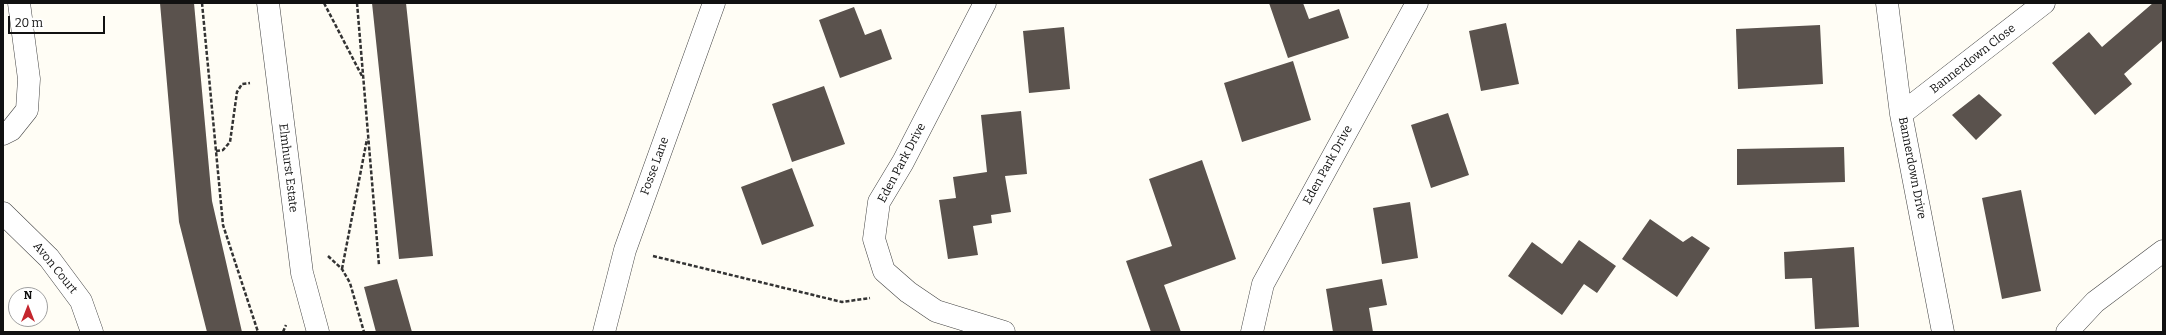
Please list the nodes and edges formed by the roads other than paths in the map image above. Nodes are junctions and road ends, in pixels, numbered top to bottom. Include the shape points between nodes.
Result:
1 (20, 3) edge
2 (268, 3) edge
3 (714, 3) edge
4 (985, 3) edge
5 (1417, 3) edge
6 (1887, 3) edge
7 (2044, 3) edge
8 (1901, 114) junction
9 (3, 134) edge
10 (3, 213) edge
11 (2163, 251) edge
12 (92, 332) edge
13 (318, 332) edge
14 (604, 332) edge
15 (1004, 332) edge
16 (1252, 332) edge
17 (1943, 332) edge
18 (2067, 332) edge

1 - 9 street via 29,79 26,110 11,130
2 - 13 street, Elmhurst Estate via 302,273
3 - 14 street, Fosse Lane via 625,250
4 - 15 street, Eden Park Drive via 903,162 879,202 874,239 884,271 908,292 936,311
5 - 16 street, Eden Park Drive via 1263,284
6 - 8 street, Bannerdown Drive
7 - 8 street, Bannerdown Close
8 - 17 street, Bannerdown Drive
10 - 12 street, Avon Court via 49,258 77,295
11 - 18 street via 2095,302

